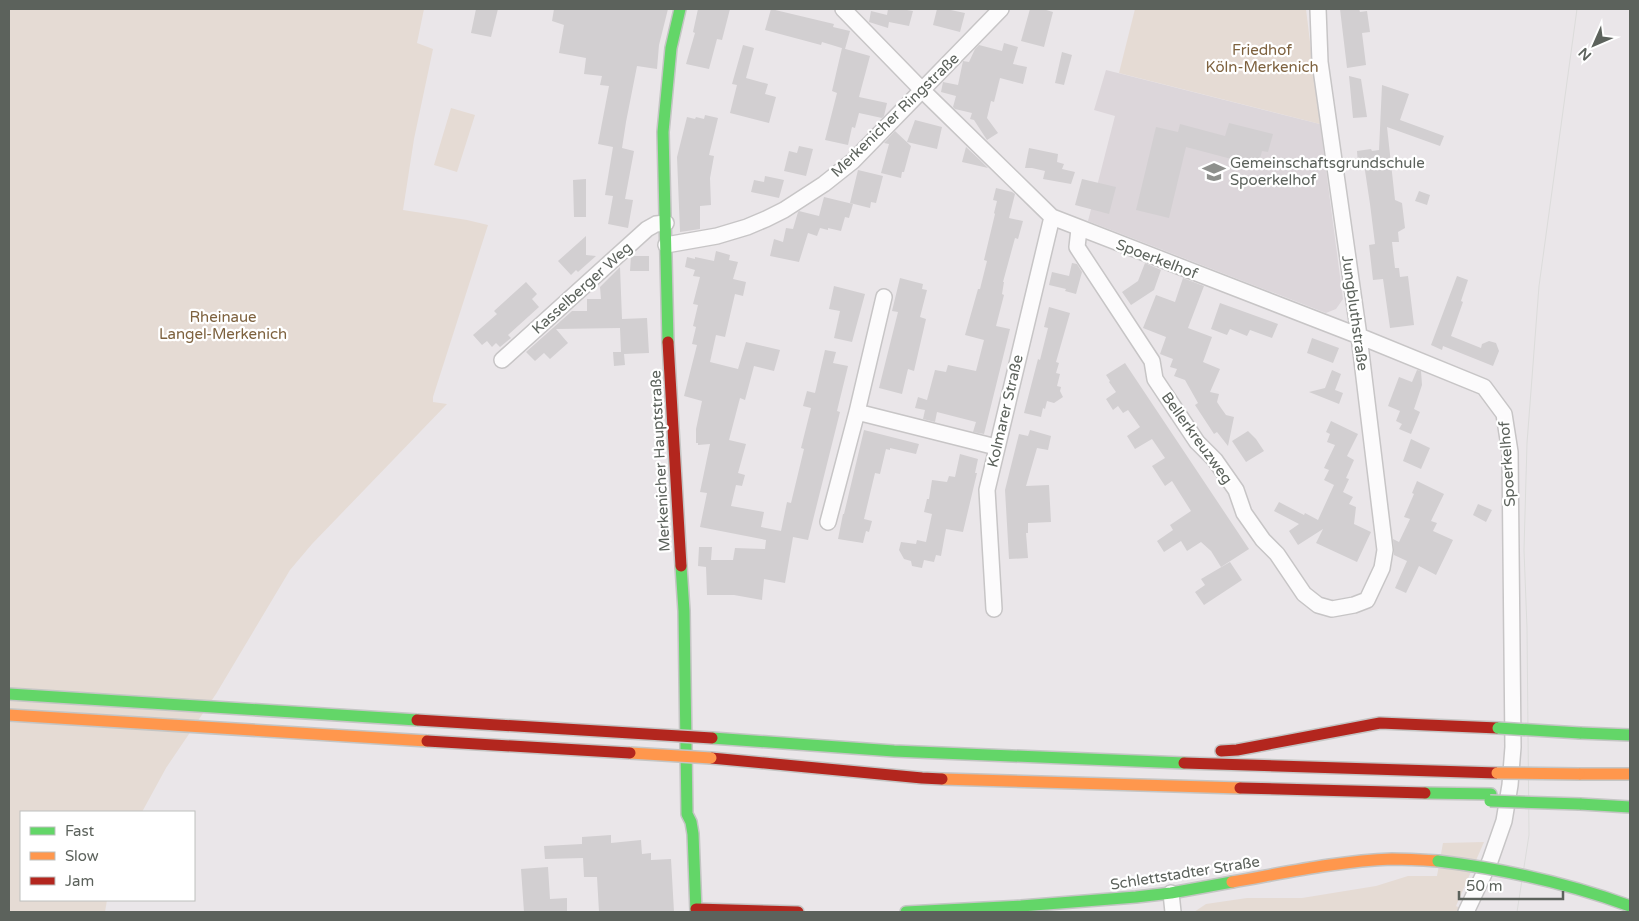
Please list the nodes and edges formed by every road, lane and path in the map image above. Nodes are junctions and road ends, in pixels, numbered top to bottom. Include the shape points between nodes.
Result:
1 (680, 9) edge
2 (843, 9) edge
3 (1001, 9) edge
4 (1318, 9) edge
5 (922, 90) junction
6 (1052, 217) junction
7 (666, 223) junction
8 (1079, 229) junction
9 (666, 245) junction
10 (884, 298) dead end
11 (1359, 336) junction
12 (502, 360) dead end
13 (857, 412) junction
14 (996, 447) junction
15 (828, 522) dead end
16 (1354, 605) joint
17 (994, 608) dead end
18 (9, 694) edge
19 (9, 715) edge
20 (1630, 735) edge
21 (1120, 760) junction
22 (1630, 774) edge
23 (1630, 807) edge
24 (1171, 893) junction
25 (1630, 906) edge
26 (696, 910) edge
27 (798, 912) edge
28 (906, 912) edge
29 (1174, 912) edge
30 (1466, 912) edge

1 - 7 main road, Merkenicher Hauptstraße via 671,48 663,132
2 - 5 street
3 - 5 street, Merkenicher Ringstraße
4 - 11 street, Jungbluthstraße via 1320,62
5 - 6 street
5 - 9 street, Merkenicher Ringstraße via 853,161 784,210 717,236
6 - 8 street, Spoerkelhof
6 - 14 street, Kolmarer Straße
7 - 9 main road, Merkenicher Hauptstraße
7 - 12 street, Kasselberger Weg via 647,229
8 - 11 street, Spoerkelhof
8 - 16 street, Bellerkreuzweg via 1077,246 1152,361 1155,379 1197,442 1215,460 1236,490 1244,514 1263,540 1277,554 1304,594 1318,605 1332,609
9 - 26 main road, Merkenicher Hauptstraße via 669,372 684,611 687,814 693,834
10 - 13 street
11 - 16 street, Jungbluthstraße via 1384,550 1382,568 1367,600
11 - 30 street, Spoerkelhof via 1484,387 1504,414 1510,452 1513,747 1504,821
13 - 14 street
13 - 15 street
14 - 17 street, Kolmarer Straße via 987,490
18 - 21 main road, bridge via 894,751
19 - 23 main road, bridge via 711,758 922,778 1460,794 1491,798 1583,797
20 - 21 main road, bridge via 1380,723 1237,750
21 - 22 main road, bridge via 1497,773
24 - 25 main road, Schlettstadter Straße, bridge via 1316,867 1387,860 1438,861 1551,879
24 - 28 main road, Schlettstadter Straße via 1030,906
24 - 29 street
26 - 27 main road

